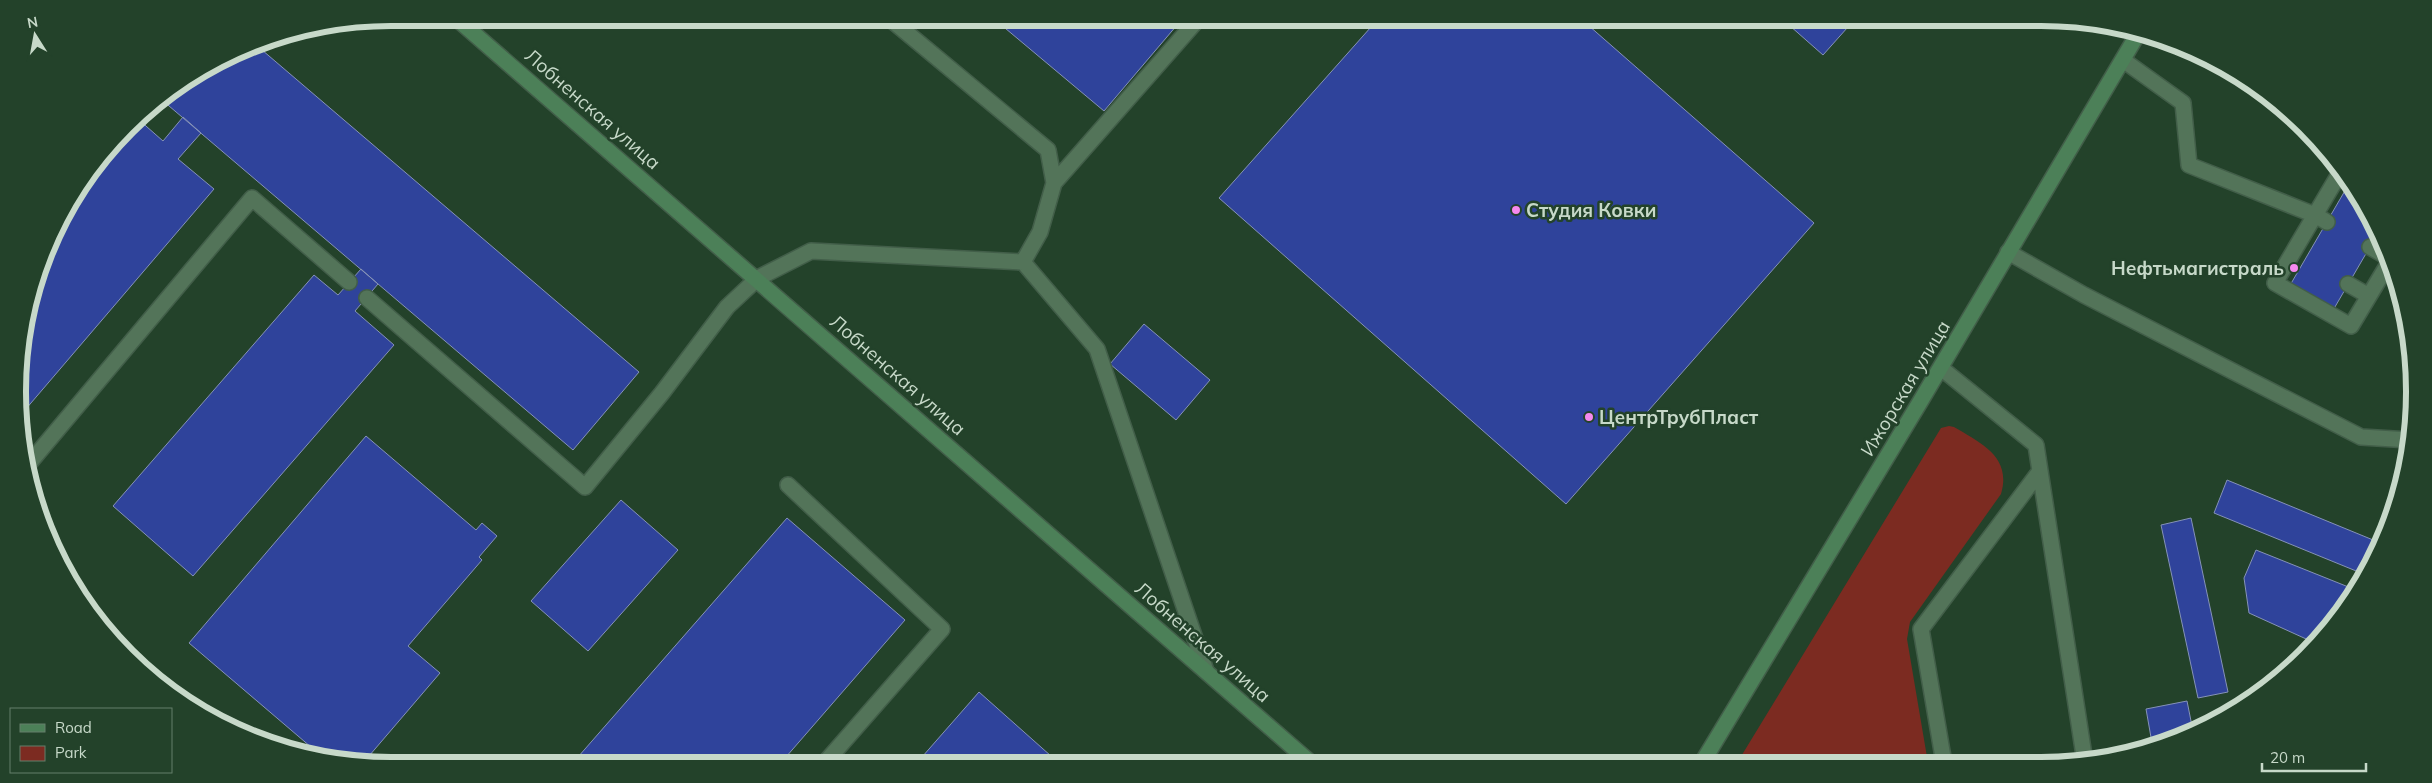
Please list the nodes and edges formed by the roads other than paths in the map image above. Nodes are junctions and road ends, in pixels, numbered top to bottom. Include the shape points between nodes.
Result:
1 (465, 26) edge
2 (899, 26) edge
3 (1192, 26) edge
4 (2135, 39) edge
5 (2124, 60) junction
6 (2337, 180) edge
7 (1054, 183) junction
8 (2321, 218) junction
9 (2370, 246) dead end
10 (2378, 251) edge
11 (2008, 252) junction
12 (1023, 262) junction
13 (2384, 268) edge
14 (758, 278) junction
15 (349, 282) dead end
16 (2348, 284) dead end
17 (2369, 296) junction
18 (367, 298) dead end
19 (1941, 368) junction
20 (2403, 440) edge
21 (32, 460) edge
22 (2040, 471) junction
23 (788, 485) dead end
24 (1206, 672) junction
25 (2084, 754) edge
26 (830, 757) edge
27 (1304, 757) edge
28 (1706, 757) edge
29 (1943, 757) edge

1 - 14 street, Лобненская улица
2 - 7 lane via 1048,150
3 - 7 lane
4 - 5 street, Ижорская улица
5 - 8 lane via 2183,103 2189,165
5 - 11 street, Ижорская улица
6 - 8 lane
7 - 12 lane via 1040,232
8 - 17 lane via 2299,256 2275,283 2352,326
9 - 10 lane
11 - 19 street, Ижорская улица
11 - 20 lane via 2084,295 2361,437
12 - 14 lane via 811,251
12 - 24 lane via 1097,349
13 - 17 lane
14 - 18 lane via 727,307 585,487
14 - 24 street, Лобненская улица
15 - 21 lane via 252,198
16 - 17 lane
19 - 22 lane via 2036,445
19 - 28 street, Ижорская улица
22 - 25 lane
22 - 29 lane via 1921,629
23 - 26 lane via 942,629
24 - 27 street, Лобненская улица

